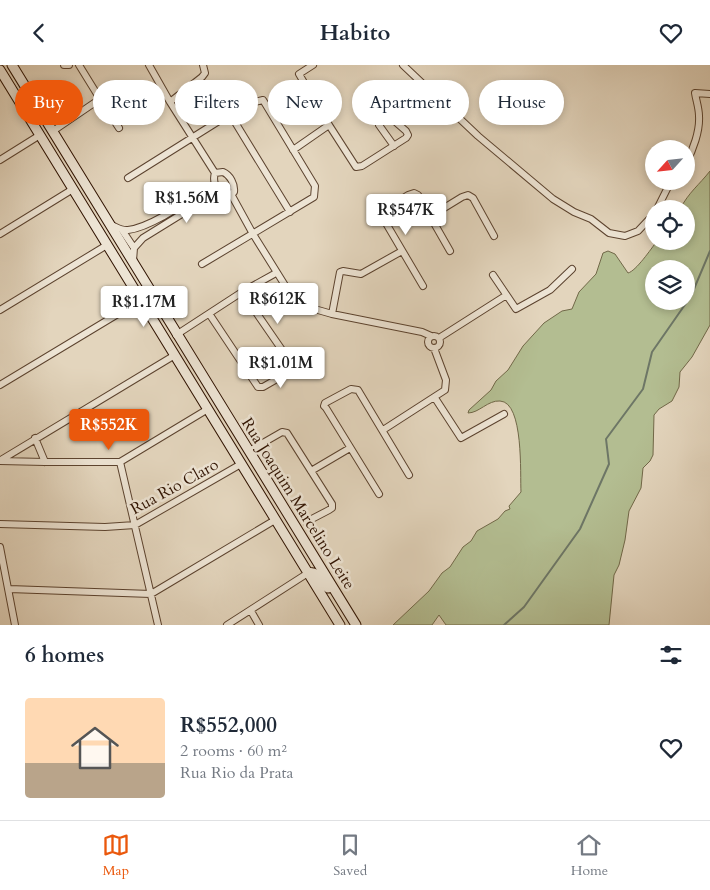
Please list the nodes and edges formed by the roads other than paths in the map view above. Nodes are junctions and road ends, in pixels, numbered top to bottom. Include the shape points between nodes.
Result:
1 (12, 65) edge
2 (64, 65) edge
3 (69, 65) edge
4 (79, 65) edge
5 (149, 65) edge
6 (204, 65) edge
7 (313, 65) edge
8 (403, 65) edge
9 (0, 71) edge
10 (21, 80) edge
11 (303, 80) edge
12 (3, 83) edge
13 (93, 88) edge
14 (710, 94) edge
15 (15, 95) edge
16 (258, 101) edge
17 (170, 102) junction
18 (93, 104) edge
19 (33, 125) edge
20 (49, 125) edge
21 (117, 125) edge
22 (213, 125) edge
23 (237, 125) edge
24 (329, 125) joint
25 (119, 128) dead end
26 (53, 131) junction
27 (40, 135) junction
28 (193, 138) junction
29 (694, 140) edge
30 (394, 146) junction
31 (292, 149) junction
32 (0, 160) edge
33 (215, 173) junction
34 (128, 178) dead end
35 (214, 183) junction
36 (73, 189) junction
37 (218, 191) junction
38 (231, 194) junction
39 (290, 213) junction
40 (431, 216) junction
41 (109, 223) junction
42 (645, 224) edge
43 (122, 230) junction
44 (0, 234) edge
45 (253, 234) junction
46 (494, 236) dead end
47 (108, 245) junction
48 (134, 248) junction
49 (402, 251) junction
50 (450, 251) dead end
51 (115, 257) junction
52 (202, 264) dead end
53 (134, 265) junction
54 (572, 269) dead end
55 (276, 273) junction
56 (493, 275) dead end
57 (423, 285) dead end
58 (242, 292) junction
59 (505, 295) junction
60 (155, 299) junction
61 (141, 300) junction
62 (0, 310) edge
63 (332, 314) junction
64 (210, 315) junction
65 (176, 335) junction
66 (439, 338) junction
67 (429, 339) junction
68 (436, 347) junction
69 (174, 355) junction
70 (0, 385) edge
71 (435, 398) junction
72 (208, 409) junction
73 (504, 414) dead end
74 (234, 427) junction
75 (383, 430) junction
76 (223, 434) junction
77 (35, 438) junction
78 (246, 447) junction
79 (350, 448) junction
80 (232, 449) junction
81 (0, 461) edge
82 (120, 462) junction
83 (45, 463) junction
84 (241, 464) junction
85 (311, 471) junction
86 (409, 475) dead end
87 (379, 494) dead end
88 (275, 520) junction
89 (306, 522) dead end
90 (0, 524) edge
91 (135, 525) junction
92 (0, 547) edge
93 (308, 573) junction
94 (9, 589) junction
95 (151, 595) junction
96 (342, 602) junction
97 (251, 611) junction
98 (15, 625) edge
99 (158, 625) edge
100 (227, 625) edge
101 (259, 625) edge
102 (340, 625) edge
103 (356, 625) edge

1 - 10 main road, Rua Joaquim Marcelino Leite
2 - 3 street
4 - 13 street
5 - 17 street
6 - 17 street via 202,77
7 - 11 street via 299,74
8 - 42 street via 478,136 553,199 610,233 625,236 638,231
9 - 12 main road, Rua Joaquim Marcelino Leite
12 - 15 main road, Rua Joaquim Marcelino Leite
14 - 29 street via 695,93 699,117
16 - 31 street via 262,100
17 - 28 street
18 - 26 street
19 - 27 main road, Rua Joaquim Marcelino Leite
20 - 26 main road, Rua Joaquim Marcelino Leite
21 - 25 street
22 - 28 street
23 - 39 street
24 - 30 street via 356,167
24 - 31 street
26 - 41 main road, Rua Joaquim Marcelino Leite
27 - 32 street
27 - 36 main road, Rua Joaquim Marcelino Leite
28 - 33 street
28 - 34 street
30 - 30 street via 408,135 390,117 380,125
31 - 39 street via 316,186 314,197
33 - 35 street
33 - 38 street via 226,173 233,184
35 - 37 street
35 - 43 street via 154,221
36 - 41 main road via 81,188 98,216
36 - 44 street
36 - 47 main road, Rua Joaquim Marcelino Leite
37 - 38 street
37 - 48 street via 143,238
38 - 45 street
39 - 45 street
40 - 46 street via 468,195 473,198
40 - 49 street via 414,193 380,213
40 - 50 street
41 - 43 street
41 - 53 main road, Rua Joaquim Marcelino Leite
43 - 48 street
45 - 52 street
45 - 55 street
47 - 51 main road, Rua Joaquim Marcelino Leite
47 - 62 street
48 - 53 street
49 - 57 street
49 - 63 street via 361,275 340,272
51 - 60 main road via 126,267 146,300 152,302
51 - 61 main road, Rua Joaquim Marcelino Leite
53 - 60 main road, Rua Joaquim Marcelino Leite
54 - 59 street via 550,290 518,309
55 - 58 street
55 - 63 street via 291,295 304,306
56 - 59 street
58 - 64 street
58 - 64 street via 292,363 288,372 258,387
59 - 66 street
60 - 65 main road, Rua Joaquim Marcelino Leite
61 - 69 main road, Rua Joaquim Marcelino Leite
61 - 70 street
63 - 67 street via 422,332
64 - 65 street
65 - 74 main road, Rua Joaquim Marcelino Leite
66 - 67 street
66 - 68 street
67 - 68 street via 430,347
68 - 71 street via 447,383 445,390
69 - 72 main road, Rua Joaquim Marcelino Leite
69 - 77 street
71 - 73 street via 461,439
71 - 75 street
72 - 76 main road, Rua Joaquim Marcelino Leite
72 - 82 street
74 - 76 main road
74 - 78 main road, Rua Joaquim Marcelino Leite
75 - 79 street via 358,390 351,389 324,406
75 - 86 street
76 - 80 main road, Rua Joaquim Marcelino Leite
77 - 81 street
77 - 83 street
78 - 80 main road via 238,441 234,442
78 - 85 street via 287,433
78 - 96 main road, Rua Joaquim Marcelino Leite
79 - 85 street
79 - 87 street
80 - 84 main road, Rua Joaquim Marcelino Leite
81 - 83 street
82 - 83 street
82 - 91 street
84 - 88 main road, Rua Joaquim Marcelino Leite
84 - 91 street, Rua Rio Claro
85 - 89 street via 332,508
88 - 93 main road, Rua Joaquim Marcelino Leite
88 - 95 street
90 - 91 street, Rua Rio Claro
91 - 95 street
92 - 94 street
93 - 96 main road via 315,573
93 - 97 street
93 - 102 main road, Rua Joaquim Marcelino Leite
94 - 95 street
94 - 98 street
95 - 99 street
96 - 103 main road, Rua Joaquim Marcelino Leite
97 - 100 street
97 - 101 street

